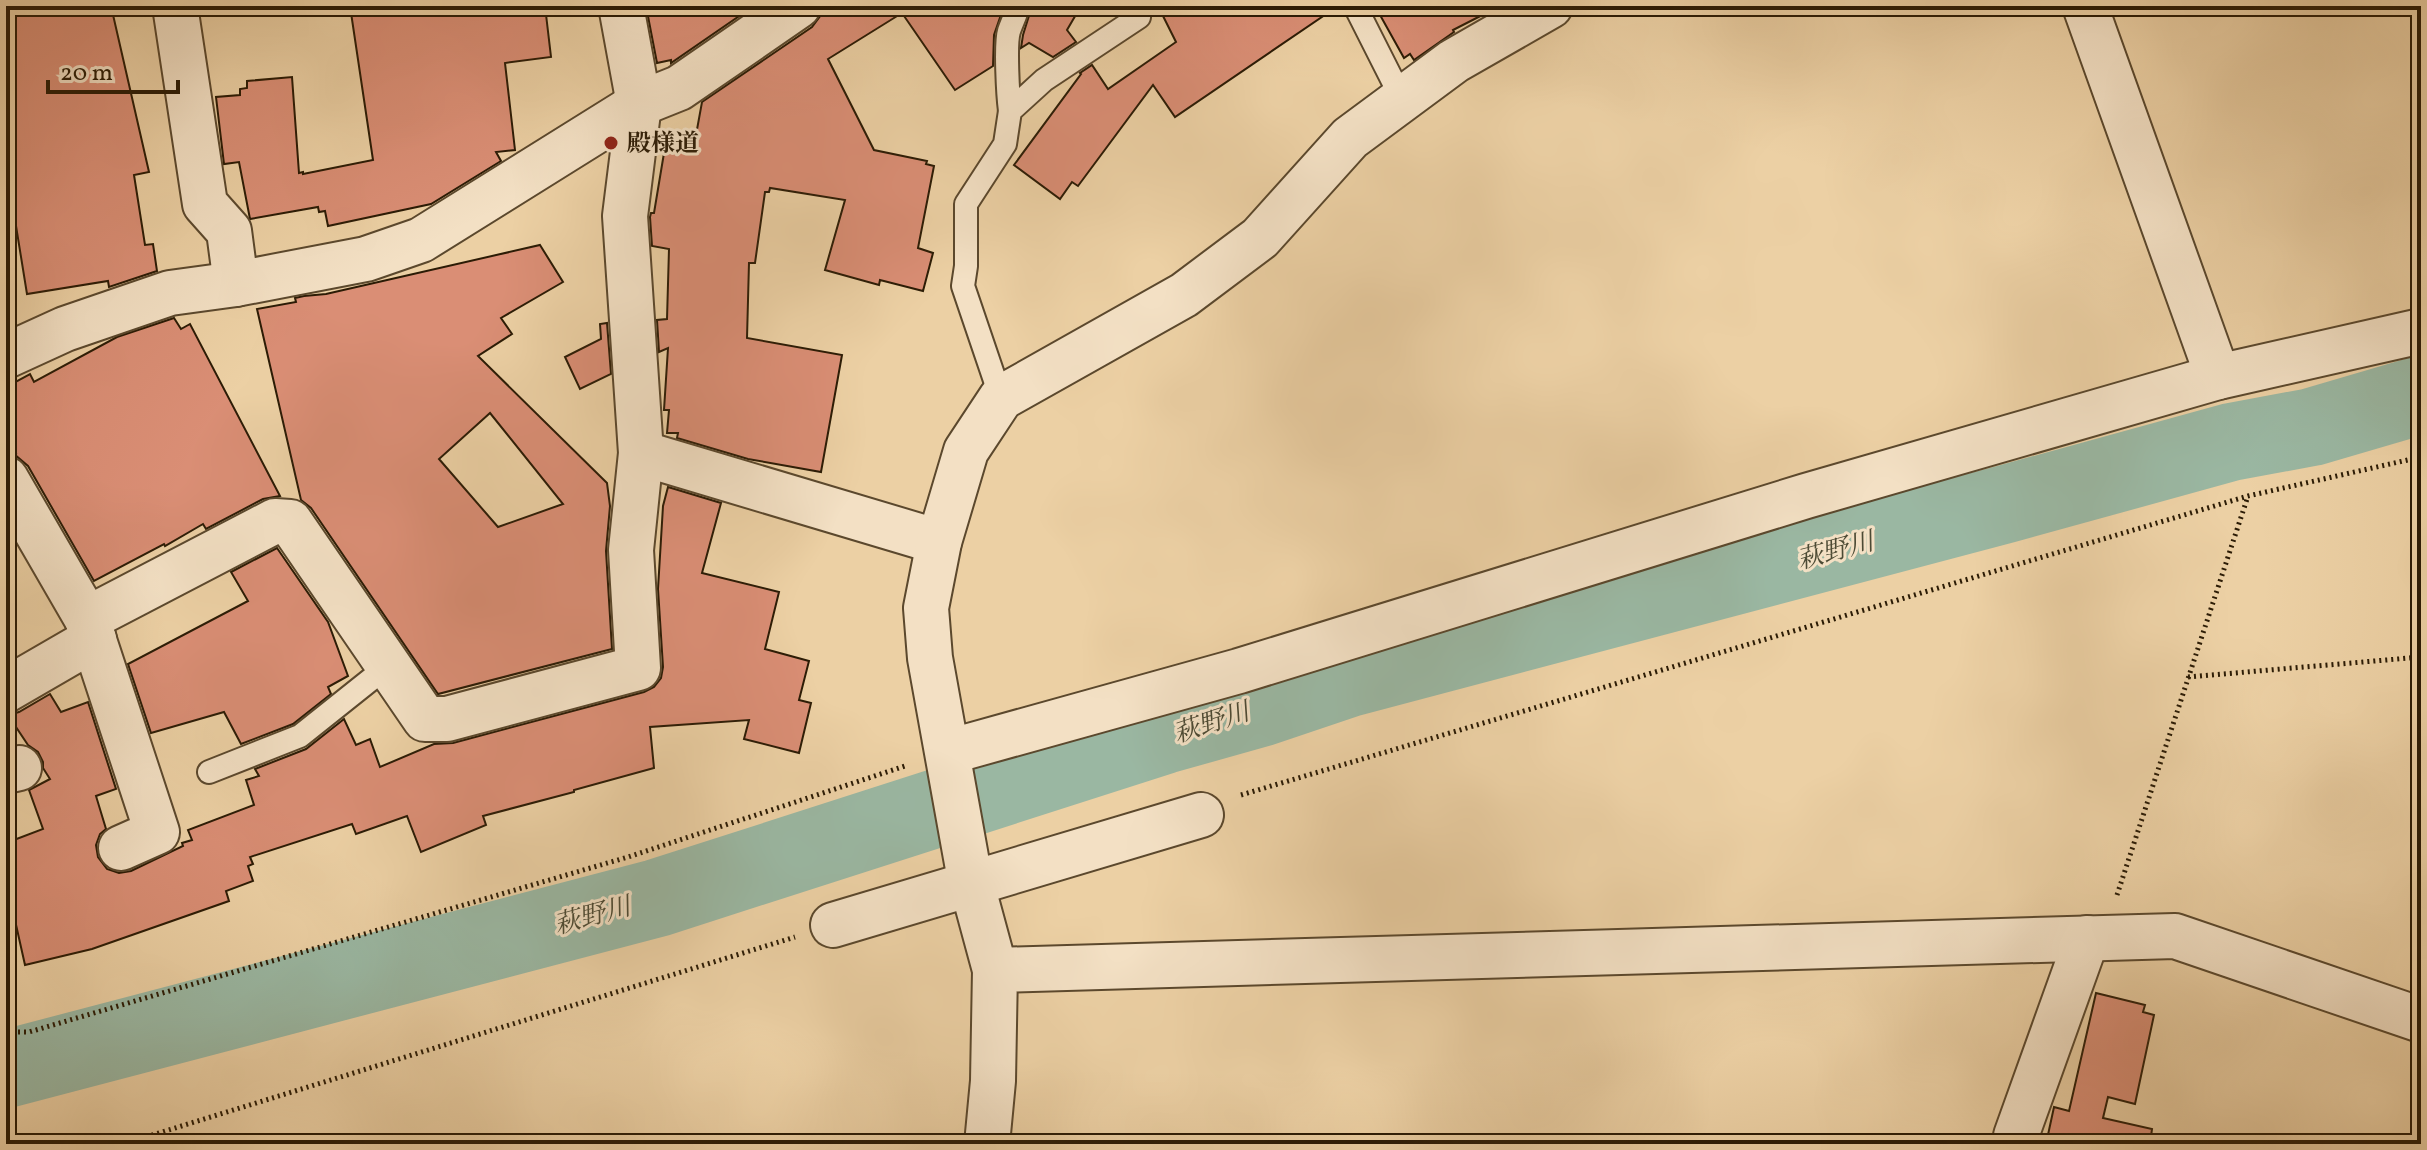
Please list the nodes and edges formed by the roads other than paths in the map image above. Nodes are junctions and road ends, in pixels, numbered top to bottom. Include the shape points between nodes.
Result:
1 (175, 6) edge
2 (621, 6) edge
3 (798, 6) edge
4 (1018, 6) edge
5 (1355, 6) edge
6 (1550, 6) edge
7 (2085, 6) edge
8 (1139, 17) dead end
9 (1403, 101) junction
10 (639, 104) junction
11 (1010, 111) junction
12 (236, 284) junction
13 (2421, 331) edge
14 (6, 356) edge
15 (2218, 377) junction
16 (1001, 398) junction
17 (641, 453) junction
18 (6, 479) edge
19 (939, 542) junction
20 (90, 629) junction
21 (389, 665) junction
22 (6, 690) edge
23 (950, 761) junction
24 (209, 772) dead end
25 (1201, 815) road end
26 (121, 848) dead end
27 (971, 878) junction
28 (833, 925) road end
29 (2094, 938) junction
30 (995, 970) junction
31 (2421, 1020) edge
32 (987, 1144) edge
33 (2016, 1144) edge

1 - 12 street via 205,204 229,231
2 - 10 street
3 - 10 street via 679,88
4 - 11 lane via 1009,32
5 - 9 lane
6 - 9 street via 1454,61
7 - 15 street
8 - 11 lane via 1044,80
9 - 16 street via 1350,138 1260,238 1184,295
10 - 12 street via 421,240 366,259
10 - 17 street via 625,216
11 - 16 lane via 1005,144 966,204 963,286
12 - 14 street via 170,293 65,329
13 - 15 street
15 - 23 street via 1806,496
16 - 19 street via 966,451
17 - 19 street
17 - 21 street via 631,550 638,668 447,719 425,719
18 - 20 street
19 - 23 street via 926,608
20 - 21 street via 275,521 290,522
20 - 22 street
20 - 26 street via 157,832
21 - 24 lane via 300,736
23 - 27 street
25 - 27 street
27 - 28 street
27 - 30 street
29 - 30 street
29 - 31 street via 2175,936
29 - 33 street
30 - 32 street

